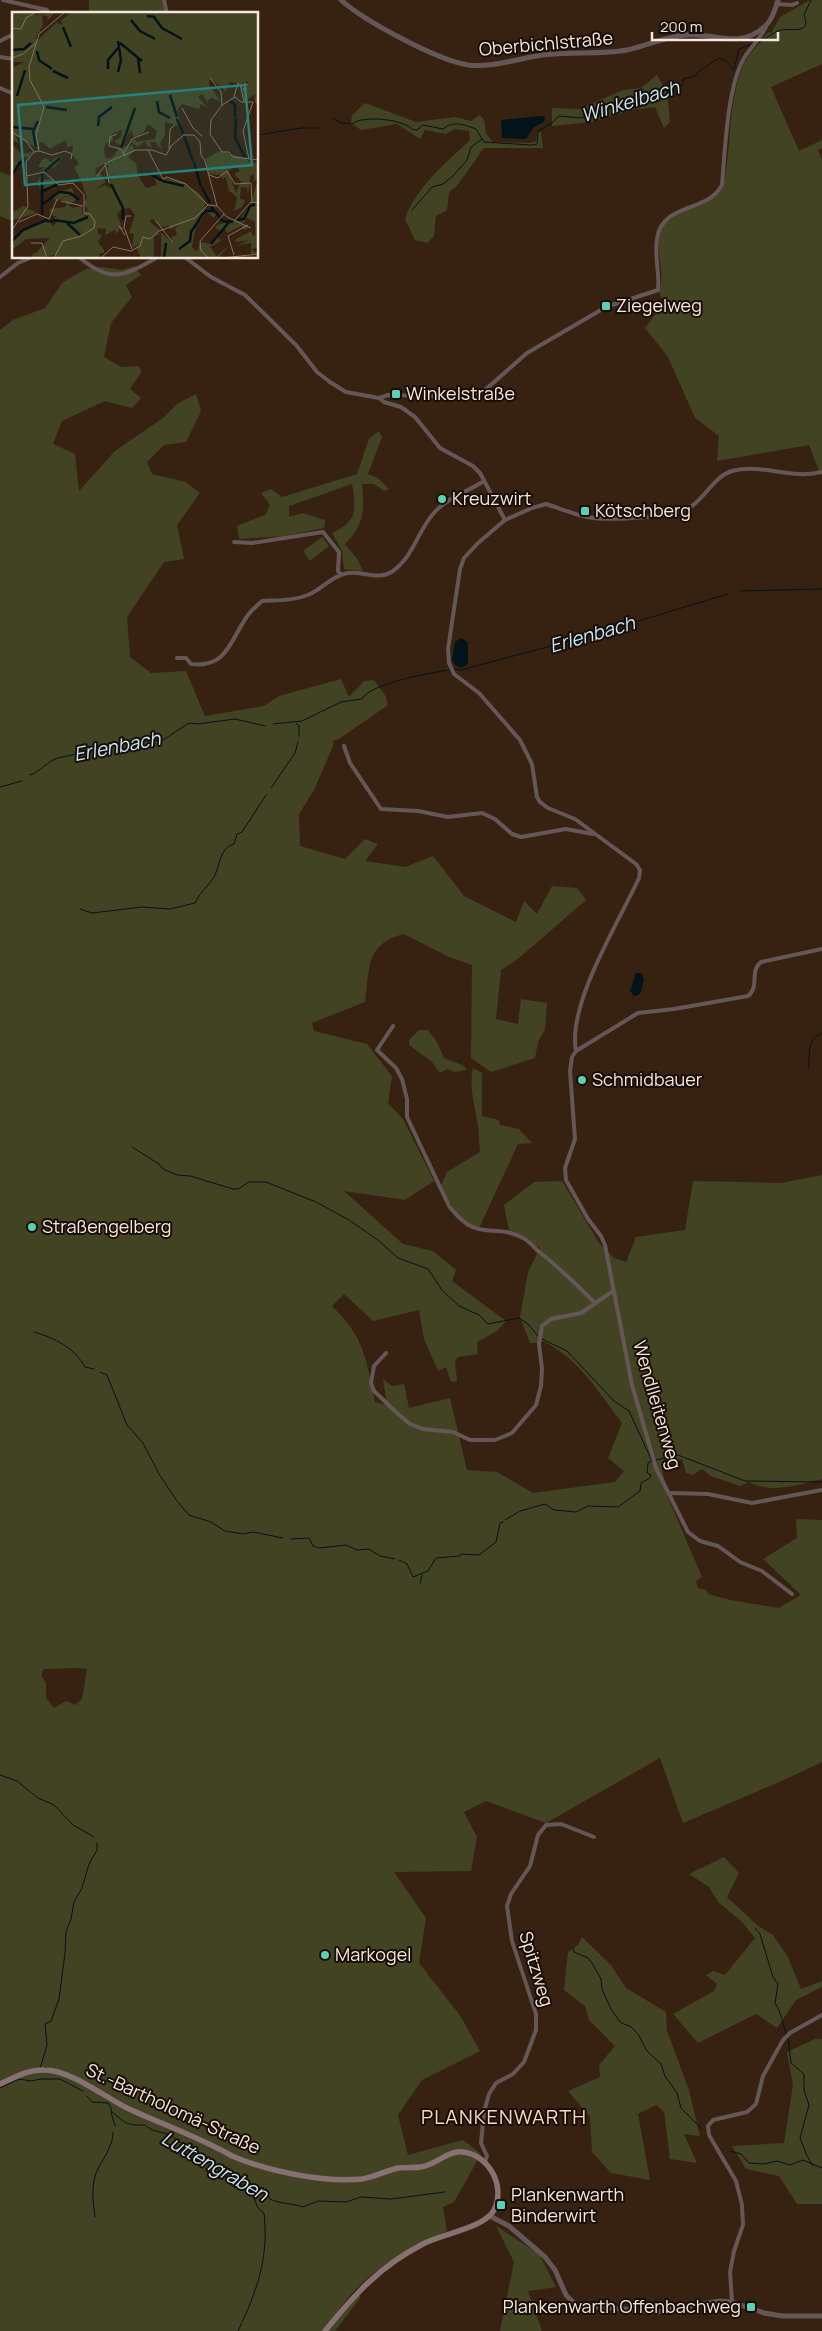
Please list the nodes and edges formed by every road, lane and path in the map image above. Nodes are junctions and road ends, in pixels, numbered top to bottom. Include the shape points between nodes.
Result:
1 (3, 0) edge
2 (341, 0) edge
3 (777, 2) edge
4 (797, 3) dead end
5 (48, 12) edge
6 (766, 27) junction
7 (12, 35) edge
8 (0, 41) edge
9 (0, 88) edge
10 (12, 93) edge
11 (27, 259) edge
12 (81, 259) edge
13 (154, 259) edge
14 (187, 259) edge
15 (0, 277) edge
16 (379, 398) junction
17 (822, 472) edge
18 (484, 481) junction
19 (505, 520) junction
20 (234, 542) dead end
21 (341, 574) junction
22 (177, 658) dead end
23 (344, 746) dead end
24 (593, 834) junction
25 (822, 949) edge
26 (393, 1026) dead end
27 (576, 1051) junction
28 (612, 1291) junction
29 (595, 1303) junction
30 (386, 1353) dead end
31 (822, 1490) edge
32 (670, 1493) junction
33 (792, 1594) dead end
34 (594, 1837) dead end
35 (822, 2016) edge
36 (0, 2084) edge
37 (485, 2162) junction
38 (490, 2216) junction
39 (732, 2302) junction
40 (822, 2316) edge
41 (325, 2331) edge

1 - 5 street
2 - 6 street, Oberbichlstraße via 372,22 435,55 468,65 567,52 626,50 684,35 738,39
3 - 4 street
3 - 6 street via 772,20
6 - 16 street via 741,63 735,83 726,132 722,185 717,194 664,220 656,240 658,290 599,311 527,353 485,390 459,397 388,395
7 - 8 street
9 - 10 street
11 - 15 street
12 - 13 street via 93,268 119,275 126,275
14 - 16 street via 211,277 246,295 330,382 346,392
16 - 18 street via 415,417 440,448 473,466
17 - 19 street via 796,476 763,468 731,472 723,475 695,503 675,513 623,518 586,517 546,504
18 - 19 street
18 - 21 street via 437,509 404,561 394,570 379,576
19 - 24 street via 462,562 448,649 449,663 454,674 479,693 520,740 532,764 540,802 575,820
20 - 21 street via 252,543 323,532 339,552 338,572
21 - 22 street via 308,595 262,601 247,616 227,652 220,658 191,664 186,658
23 - 24 street via 350,764 381,809 448,817 482,813 521,837 566,829
24 - 27 street, Wendlleitenweg via 636,864 641,874 606,943 580,1006 576,1022
25 - 27 street via 761,962 755,968 755,987 748,996 638,1013
26 - 29 street via 377,1050 396,1068 402,1079 407,1117 449,1206 471,1228 513,1234 525,1239 554,1262
27 - 28 street, Wendlleitenweg via 570,1071 575,1139 565,1168 566,1180 603,1239
28 - 29 street
28 - 32 street, Wendlleitenweg via 632,1384 654,1461
29 - 30 street via 581,1313 551,1319 542,1326 541,1386 536,1405 512,1433 495,1440 470,1440 453,1432 423,1429 404,1419 374,1391 371,1383 374,1366
31 - 32 street, Wendlleitenweg via 752,1503 708,1494
32 - 33 street via 685,1528 693,1537 718,1546 740,1562 762,1571
34 - 37 street, Spitzweg via 561,1824 546,1825 538,1835 530,1866 508,1901 512,1941 536,2014 536,2030 524,2062 513,2074 496,2083 489,2094 481,2143 487,2156
35 - 39 street via 786,2036 763,2076 756,2104 746,2112 713,2120 708,2126 709,2135 736,2181 742,2205 743,2225 730,2272
36 - 37 main road, St.-Bartholomä-Straße via 32,2071 55,2072 240,2160 322,2179 363,2178 397,2169 421,2167 457,2152 472,2154
37 - 38 main road via 495,2177 498,2189
38 - 39 street via 509,2226 545,2257 566,2295 576,2305 650,2312
38 - 41 main road via 424,2243 388,2266 362,2287
39 - 40 street via 764,2314

